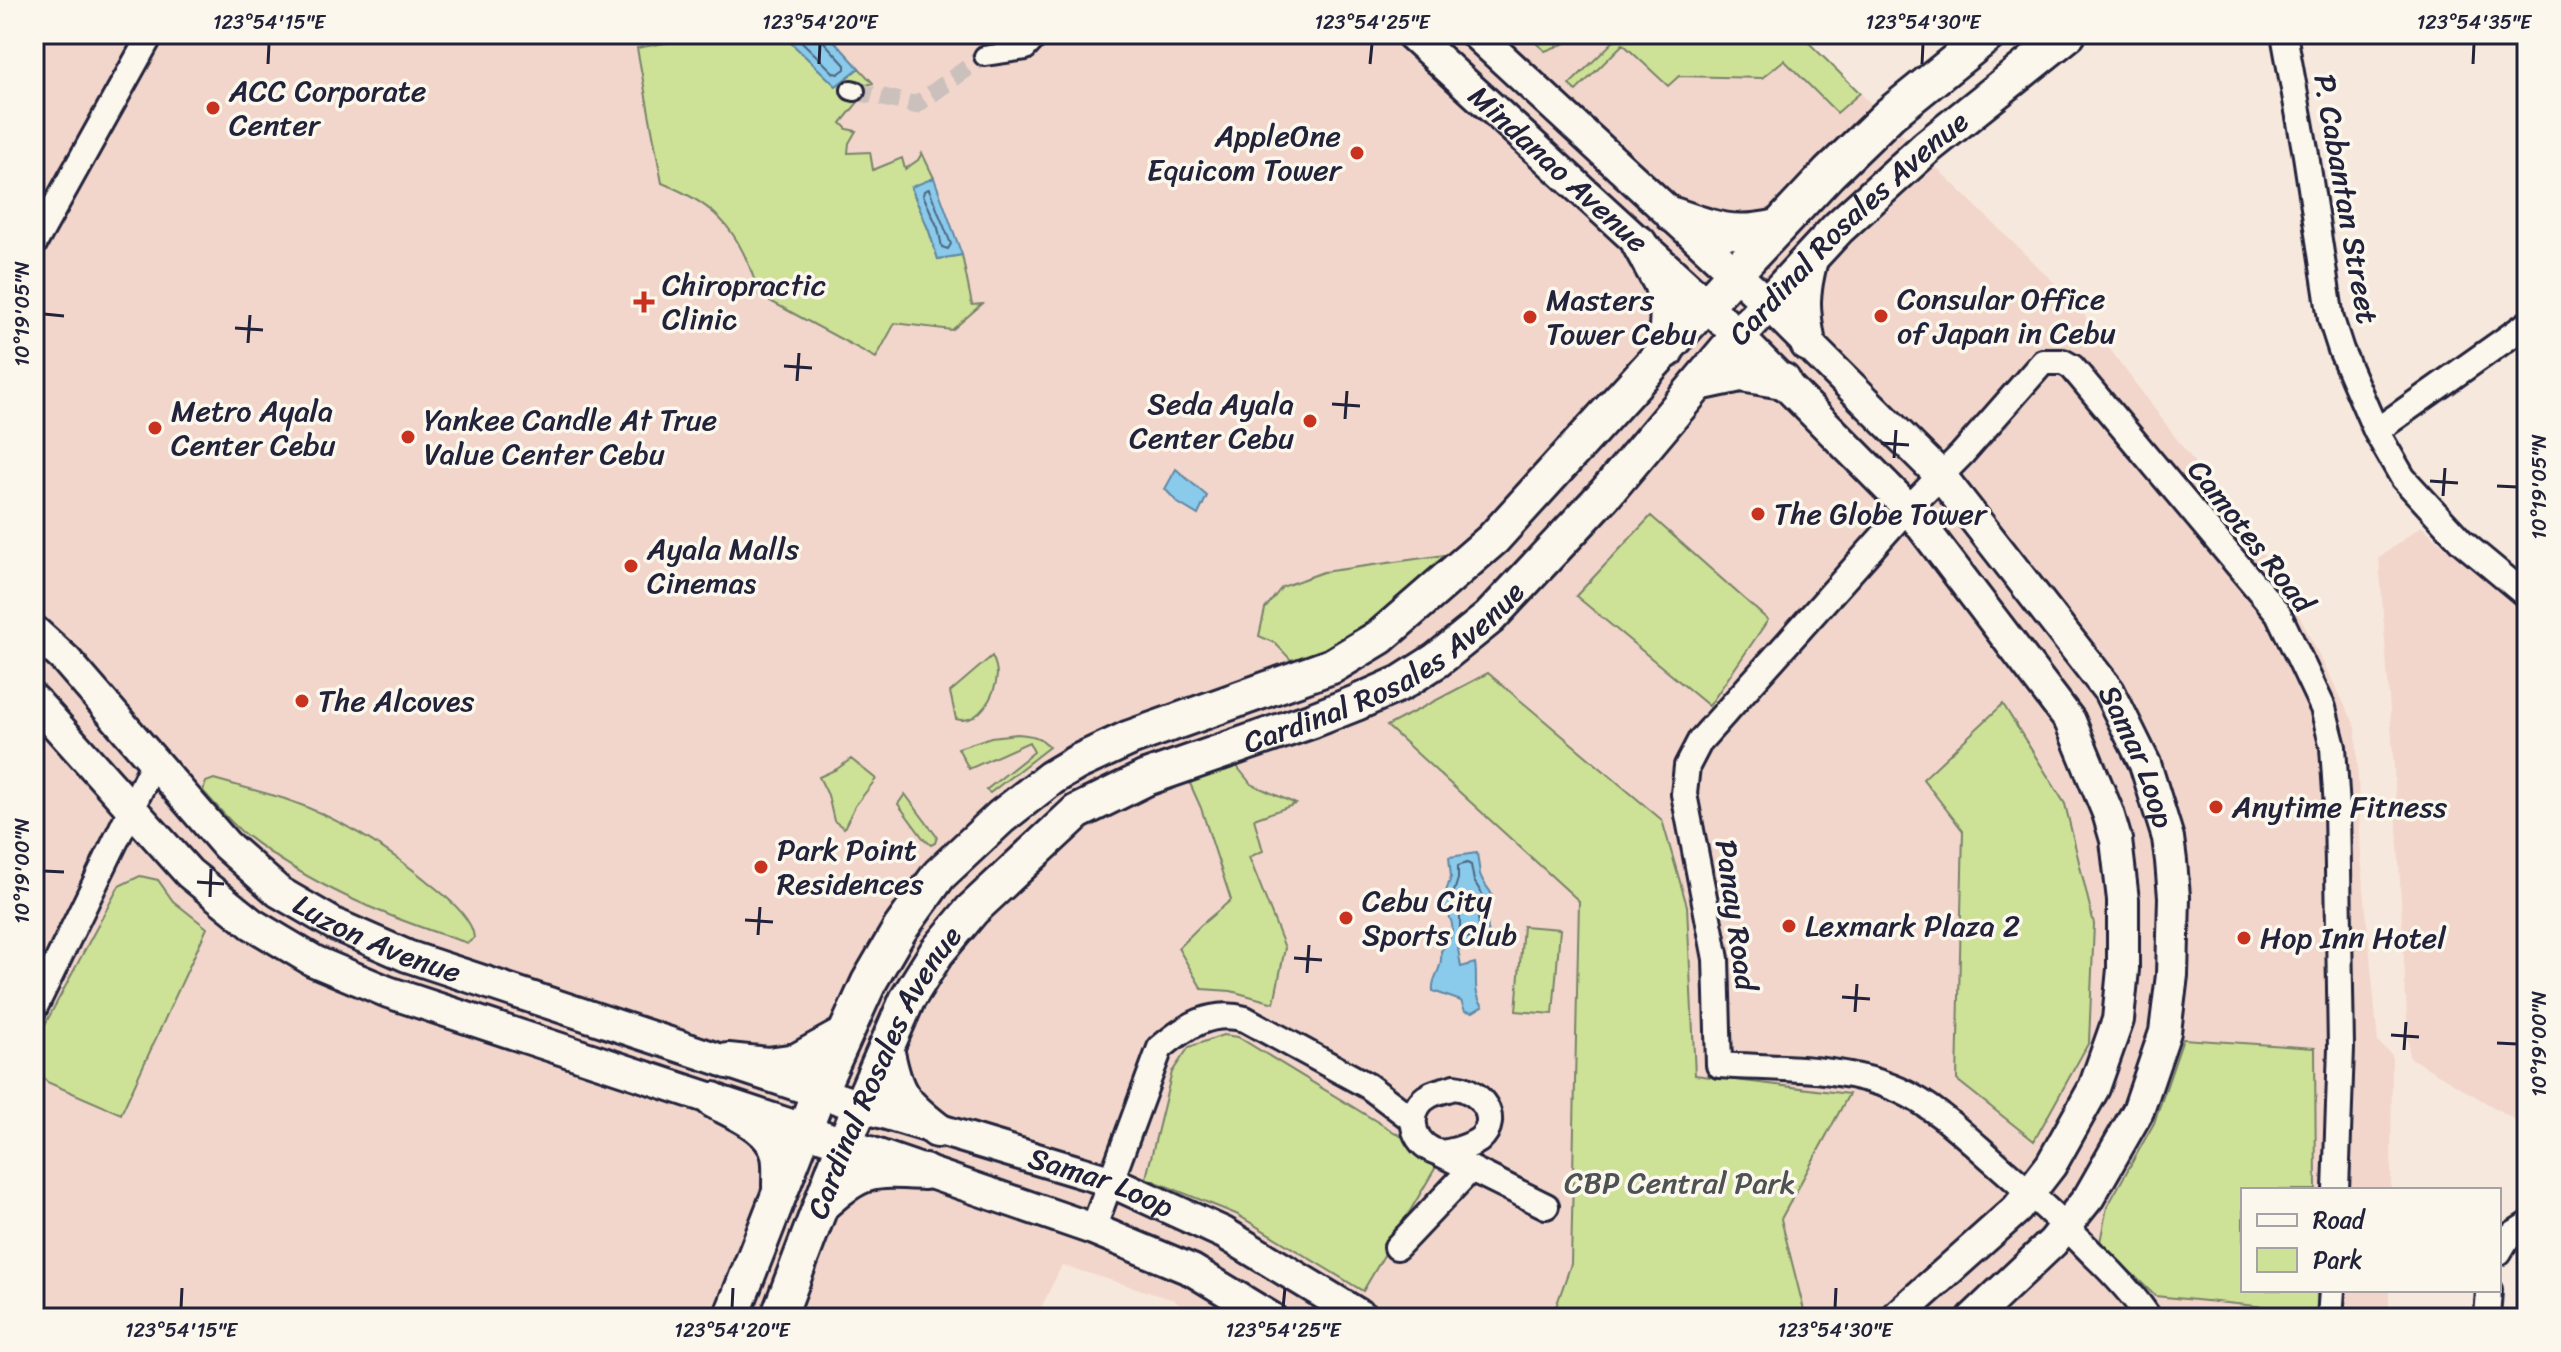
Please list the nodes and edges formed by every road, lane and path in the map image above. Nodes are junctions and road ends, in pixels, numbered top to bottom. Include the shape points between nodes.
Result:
1 (151, 34) edge
2 (1041, 34) edge
3 (1411, 34) edge
4 (1476, 34) edge
5 (1989, 34) edge
6 (2068, 34) edge
7 (2284, 34) edge
8 (984, 56) tunnel mouth
9 (1673, 215) junction
10 (1778, 227) junction
11 (1639, 243) junction
12 (34, 244) edge
13 (1810, 259) junction
14 (1735, 273) junction
15 (1768, 304) junction
16 (1707, 305) junction
17 (2527, 324) edge
18 (1738, 336) junction
19 (1808, 344) junction
20 (1666, 351) junction
21 (1783, 381) junction
22 (1699, 383) junction
23 (2376, 431) junction
24 (1940, 475) junction
25 (1908, 508) junction
26 (2527, 596) edge
27 (34, 631) edge
28 (34, 700) edge
29 (155, 760) junction
30 (131, 810) junction
31 (34, 1009) edge
32 (844, 1035) junction
33 (886, 1048) junction
34 (728, 1061) junction
35 (819, 1092) junction
36 (713, 1100) junction
37 (860, 1106) junction
38 (1413, 1120) junction
39 (804, 1130) junction
40 (937, 1130) junction
41 (844, 1144) junction
42 (1437, 1152) junction
43 (1470, 1170) junction
44 (924, 1172) junction
45 (1110, 1181) junction
46 (2336, 1188) edge
47 (780, 1191) junction
48 (2031, 1193) junction
49 (821, 1205) junction
50 (1546, 1206) dead end
51 (2527, 1225) edge
52 (2067, 1226) junction
53 (1093, 1229) junction
54 (1397, 1247) dead end
55 (2501, 1249) edge
56 (2332, 1292) edge
57 (2489, 1292) edge
58 (731, 1318) edge
59 (778, 1318) edge
60 (1271, 1318) edge
61 (1364, 1318) edge
62 (1895, 1318) edge
63 (1973, 1318) edge
64 (2149, 1318) edge
65 (2330, 1318) edge
66 (2487, 1318) edge

1 - 12 street
2 - 8 street via 1026,50
3 - 11 street, Mindanao Avenue
4 - 9 street, Mindanao Avenue
5 - 10 main road, Cardinal Rosales Avenue via 1890,114
6 - 13 main road, Cardinal Rosales Avenue via 1927,147
7 - 23 street, P. Cabantan Street via 2331,319
9 - 10 main road via 1715,230 1751,233
9 - 14 street, Mindanao Avenue
10 - 14 main road, Cardinal Rosales Avenue
11 - 16 street, Mindanao Avenue
11 - 20 main road via 1668,307
13 - 15 main road, Cardinal Rosales Avenue
13 - 19 main road via 1802,312
14 - 15 street, Samar Loop
14 - 16 main road, Cardinal Rosales Avenue
15 - 18 main road, Cardinal Rosales Avenue
15 - 19 street, Samar Loop
16 - 18 street, Samar Loop
16 - 20 main road, Cardinal Rosales Avenue
17 - 23 street
18 - 21 street, Samar Loop
18 - 22 main road, Cardinal Rosales Avenue
19 - 24 street, Samar Loop
20 - 32 main road, Cardinal Rosales Avenue via 1493,539 1380,637 1332,666 1091,756 1051,778 1001,817 929,886 869,982
21 - 22 main road via 1741,374
21 - 25 street, Samar Loop
22 - 33 main road, Cardinal Rosales Avenue via 1489,618 1437,660 1356,703 1146,778 1077,812 972,910 937,952
23 - 26 street, P. Cabantan Street via 2425,504
24 - 25 street, Camotes Road
24 - 46 street, Camotes Road via 2043,362 2063,362 2278,613 2323,708 2333,747 2341,1048
24 - 52 street, Samar Loop via 2109,691 2145,764 2168,838 2174,897 2165,1032 2138,1111
25 - 48 street, Samar Loop via 2070,721 2116,840 2123,900 2118,1020 2094,1088
25 - 48 street, Panay Road via 1700,741 1687,766 1684,794 1716,959 1719,1065 1833,1072 1897,1089 1954,1127
27 - 29 street, Luzon Avenue
28 - 30 street, Luzon Avenue
29 - 30 street
29 - 34 street, Luzon Avenue via 226,845 279,892 334,924 407,956
30 - 31 street
30 - 36 street, Luzon Avenue via 189,873 252,924 314,961 388,992
32 - 34 main road via 797,1061
32 - 35 main road, Cardinal Rosales Avenue
33 - 37 main road, Cardinal Rosales Avenue
33 - 40 main road via 896,1089
34 - 35 street, Luzon Avenue
35 - 37 street, Samar Loop
35 - 39 main road, Cardinal Rosales Avenue
36 - 39 street, Luzon Avenue
36 - 47 main road via 772,1138 779,1156
37 - 40 street, Samar Loop
37 - 41 main road, Cardinal Rosales Avenue
38 - 42 street via 1419,1140
38 - 42 street via 1422,1101 1454,1087 1482,1100 1488,1120 1479,1139
38 - 45 street via 1368,1086 1245,1019 1206,1019 1160,1048
39 - 41 street, Samar Loop
39 - 47 main road, Cardinal Rosales Avenue
40 - 45 street, Samar Loop
41 - 44 street, Samar Loop
41 - 49 main road, Cardinal Rosales Avenue
42 - 43 street
43 - 50 street
43 - 54 street
44 - 49 main road via 882,1170 858,1176
44 - 53 street, Samar Loop
45 - 53 street
45 - 61 street, Samar Loop via 1224,1233
47 - 58 main road, Cardinal Rosales Avenue
48 - 52 street
48 - 62 street, Samar Loop
49 - 59 main road, Cardinal Rosales Avenue
51 - 55 street
52 - 63 street, Samar Loop
52 - 64 street via 2135,1296
53 - 60 street, Samar Loop via 1192,1270
56 - 65 street
57 - 66 street

